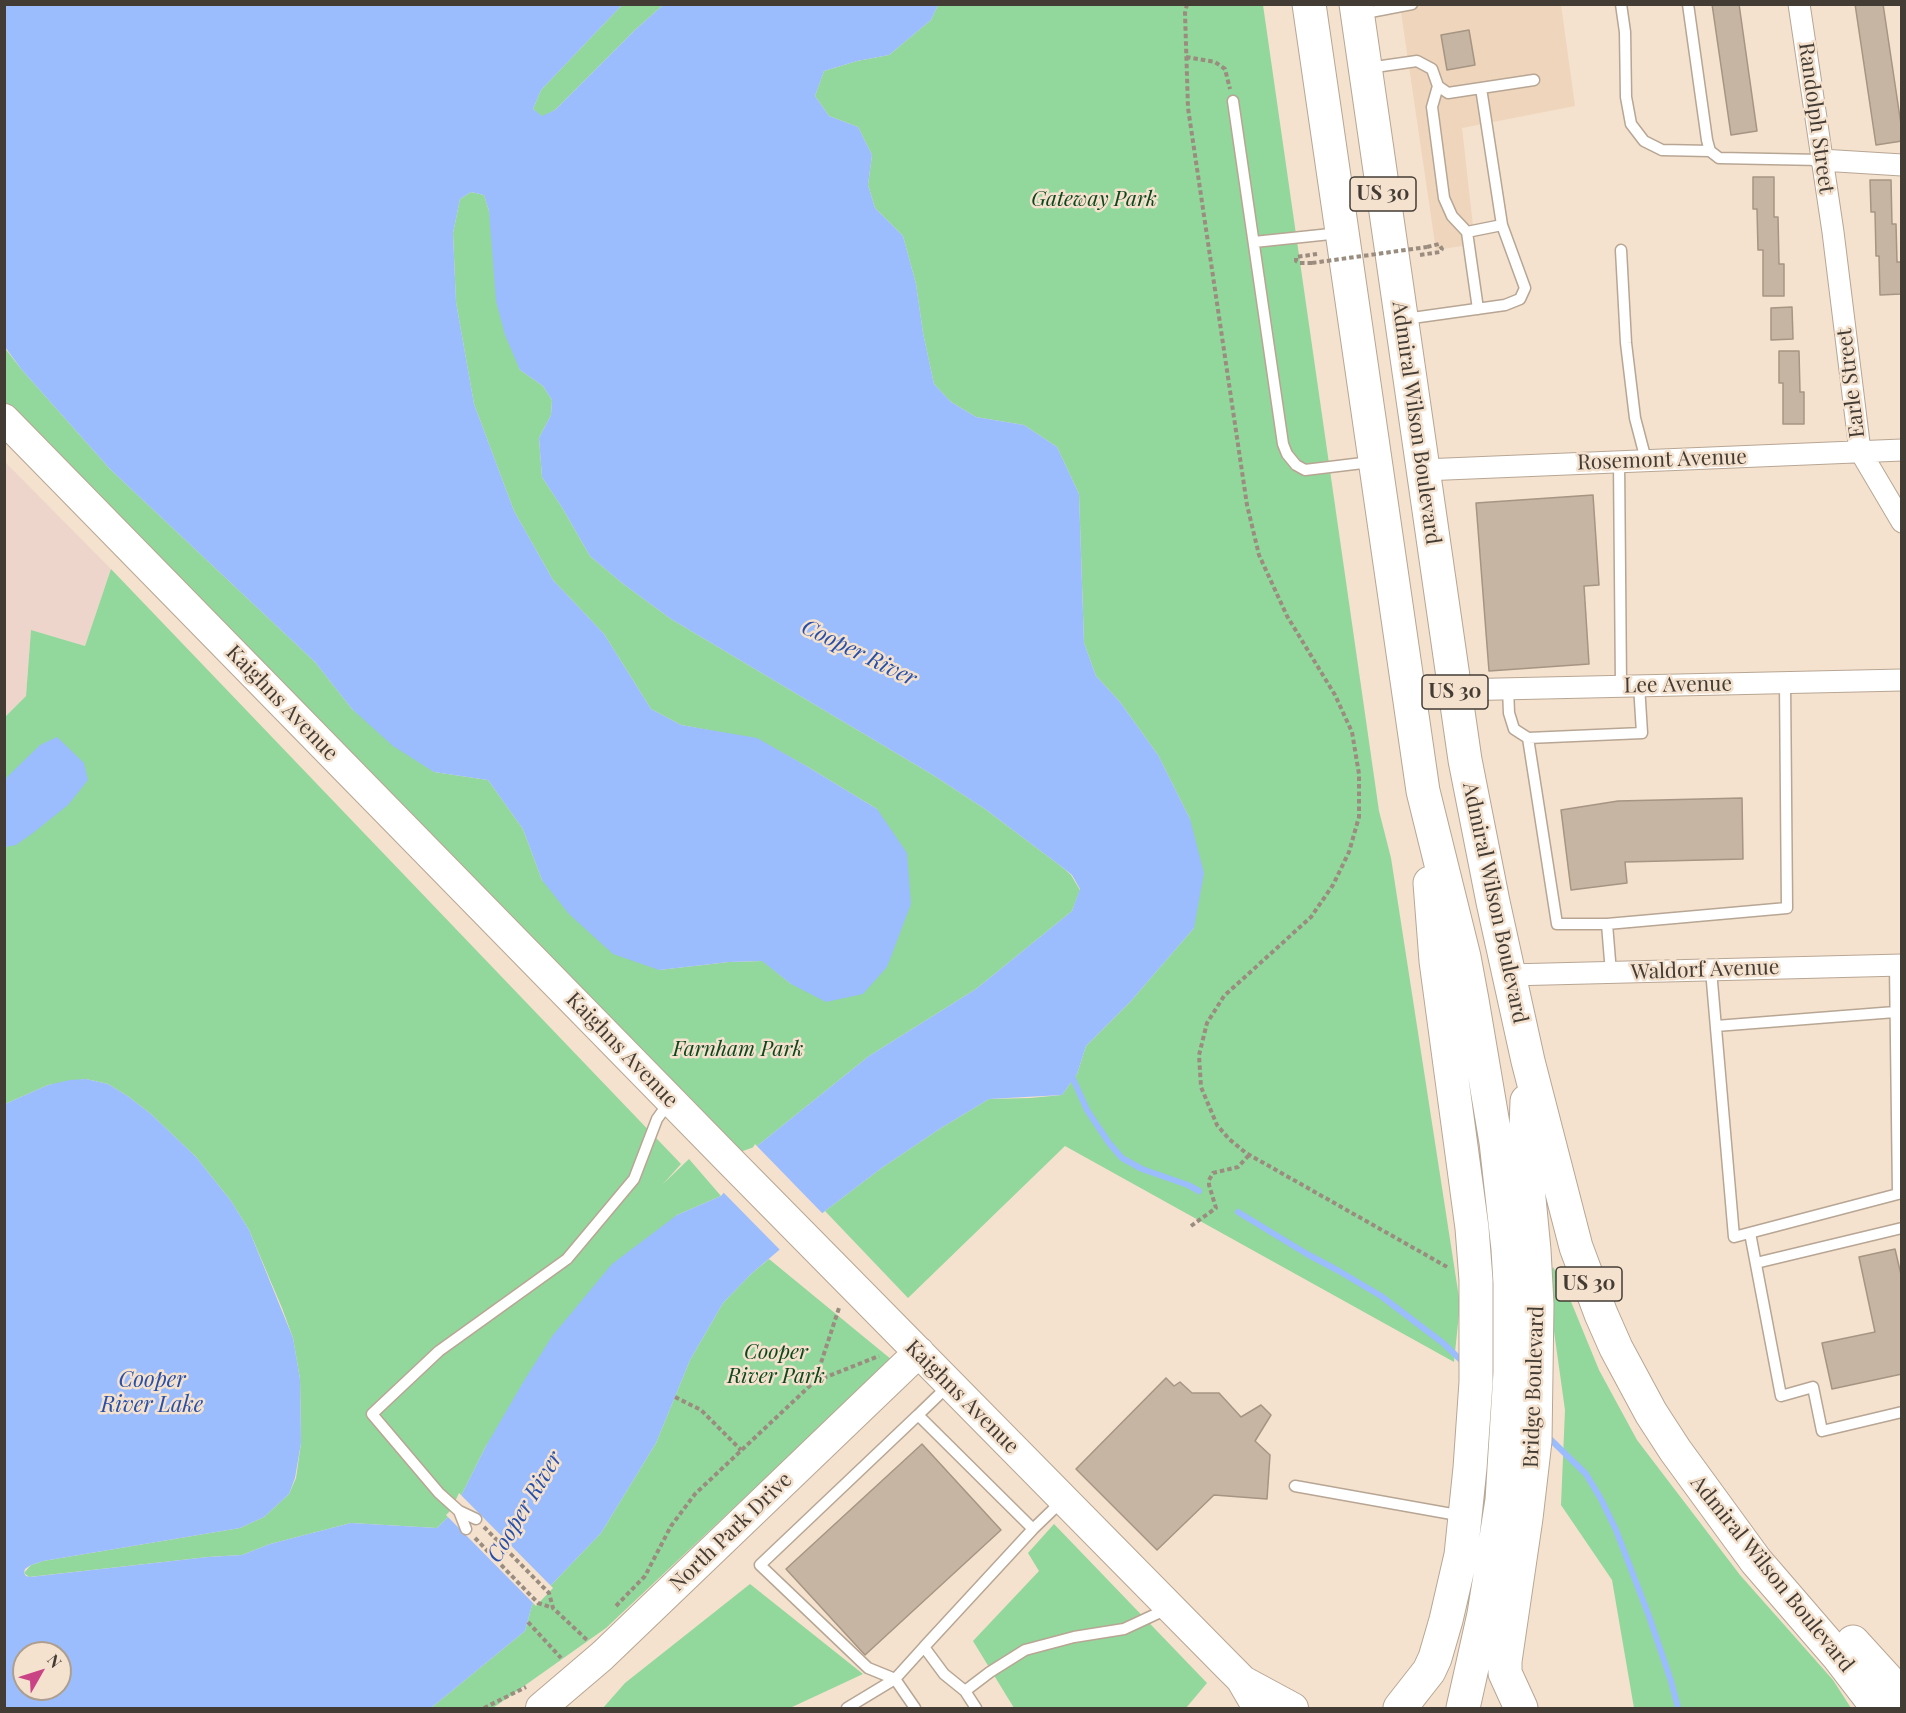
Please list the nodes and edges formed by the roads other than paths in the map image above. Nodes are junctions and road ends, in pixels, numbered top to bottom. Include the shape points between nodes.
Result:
1 (1309, 4) edge
2 (1621, 4) edge
3 (1688, 4) edge
4 (1799, 4) edge
5 (1406, 5) edge
6 (1357, 9) edge
7 (1365, 68) junction
8 (1534, 80) dead end
9 (1438, 86) junction
10 (1481, 88) junction
11 (1233, 101) road end
12 (1710, 151) junction
13 (1821, 160) junction
14 (1902, 165) edge
15 (1502, 225) junction
16 (1467, 232) junction
17 (1833, 232) joint
18 (1342, 233) junction
19 (1254, 242) junction
20 (1621, 250) dead end
21 (1478, 309) junction
22 (1401, 319) junction
23 (4, 419) edge
24 (1902, 450) edge
25 (1860, 452) junction
26 (1646, 460) junction
27 (1375, 461) junction
28 (1619, 461) junction
29 (1423, 470) junction
30 (1902, 522) edge
31 (1902, 680) edge
32 (1785, 682) junction
33 (1630, 686) junction
34 (1508, 688) junction
35 (1455, 690) junction
36 (1528, 738) junction
37 (1423, 791) junction
38 (1607, 924) junction
39 (1898, 965) edge
40 (1711, 970) junction
41 (1611, 973) junction
42 (1509, 975) junction
43 (1895, 1012) junction
44 (1716, 1026) junction
45 (1528, 1061) junction
46 (671, 1100) junction
47 (1902, 1228) edge
48 (1750, 1233) junction
49 (1756, 1263) junction
50 (919, 1352) junction
51 (950, 1384) junction
52 (1902, 1412) edge
53 (918, 1414) junction
54 (1295, 1486) dead end
55 (1701, 1486) junction
56 (1064, 1499) junction
57 (459, 1511) junction
58 (1465, 1516) junction
59 (476, 1519) road end
60 (466, 1529) road end
61 (1033, 1529) junction
62 (1170, 1607) junction
63 (924, 1647) junction
64 (895, 1678) junction
65 (1241, 1679) junction
66 (965, 1691) junction
67 (536, 1696) edge
68 (1902, 1696) edge
69 (847, 1708) edge
70 (915, 1708) edge
71 (976, 1708) edge
72 (1258, 1708) edge
73 (1293, 1708) edge
74 (1400, 1708) edge
75 (1463, 1708) edge
76 (1521, 1708) edge
77 (1878, 1708) edge

1 - 18 highway, Admiral Wilson Boulevard / US 30
2 - 12 lane via 1631,124 1644,141 1662,150
3 - 12 lane
4 - 13 street, Randolph Street
5 - 6 lane
6 - 7 highway, Admiral Wilson Boulevard / US 30
7 - 9 lane via 1417,61 1432,69
7 - 22 highway, Admiral Wilson Boulevard / US 30
8 - 10 lane
9 - 10 lane via 1448,93
9 - 16 lane via 1431,107 1444,198 1452,216
10 - 15 lane
11 - 19 lane
12 - 13 lane via 1719,158
13 - 14 street
13 - 17 street, Randolph Street
15 - 16 lane
15 - 21 lane via 1525,288 1520,299
16 - 21 lane
17 - 25 street, Earle Street
18 - 19 lane
18 - 27 highway, Admiral Wilson Boulevard / US 30
19 - 27 lane via 1287,454 1305,470
20 - 26 lane via 1628,365
21 - 22 lane
22 - 29 highway, Admiral Wilson Boulevard / US 30
23 - 46 main road, Kaighns Avenue
24 - 25 street, Rosemont Avenue
25 - 26 street, Rosemont Avenue
25 - 30 street, Earle Street
26 - 28 street, Rosemont Avenue
27 - 37 highway, Admiral Wilson Boulevard / US 30
28 - 29 street, Rosemont Avenue
28 - 33 lane
29 - 35 highway, Admiral Wilson Boulevard / US 30
31 - 32 street, Lee Avenue
32 - 33 street, Lee Avenue
32 - 38 lane via 1787,908
33 - 34 street, Lee Avenue
33 - 36 lane via 1642,733
34 - 35 street, Lee Avenue
34 - 36 lane via 1514,729
35 - 42 highway, Admiral Wilson Boulevard / US 30
36 - 38 lane via 1557,924
37 - 58 highway via 1436,961 1468,1191 1476,1280 1475,1419
37 - 75 highway, Admiral Wilson Boulevard / US 30 via 1464,957 1480,1043 1510,1283 1503,1500
38 - 41 lane
39 - 40 street, Waldorf Avenue
39 - 43 lane
40 - 41 street, Waldorf Avenue
40 - 44 lane
41 - 42 street, Waldorf Avenue
42 - 45 highway, Admiral Wilson Boulevard / US 30
43 - 44 lane
43 - 48 lane via 1898,1194
44 - 48 lane via 1734,1237
45 - 55 highway, Admiral Wilson Boulevard / US 30 via 1566,1213 1601,1314 1651,1413
45 - 76 highway, Bridge Boulevard via 1525,1157 1537,1304 1537,1398 1526,1518 1505,1661 1505,1673
46 - 50 main road, Kaighns Avenue
46 - 57 lane via 657,1119 634,1179 567,1258 439,1351 372,1414
47 - 49 lane
48 - 49 lane
49 - 52 lane via 1781,1396 1813,1387 1822,1431
50 - 51 main road, Kaighns Avenue
50 - 67 main road, North Park Drive via 589,1642
51 - 53 lane
51 - 56 main road, Kaighns Avenue
53 - 61 lane
53 - 64 lane via 760,1565 868,1668
54 - 58 lane
55 - 68 highway via 1770,1548
55 - 77 highway, Admiral Wilson Boulevard / US 30 via 1756,1561
56 - 61 lane
56 - 62 main road, Kaighns Avenue
57 - 59 lane
57 - 60 lane
58 - 74 highway via 1461,1555 1436,1658
61 - 63 lane
62 - 65 main road, Kaighns Avenue
62 - 66 lane via 1124,1629 1025,1650
63 - 64 lane
63 - 66 lane via 944,1674
64 - 69 lane
64 - 70 lane
65 - 72 main road, Kaighns Avenue
65 - 73 main road, Kaighns Avenue
66 - 71 lane

